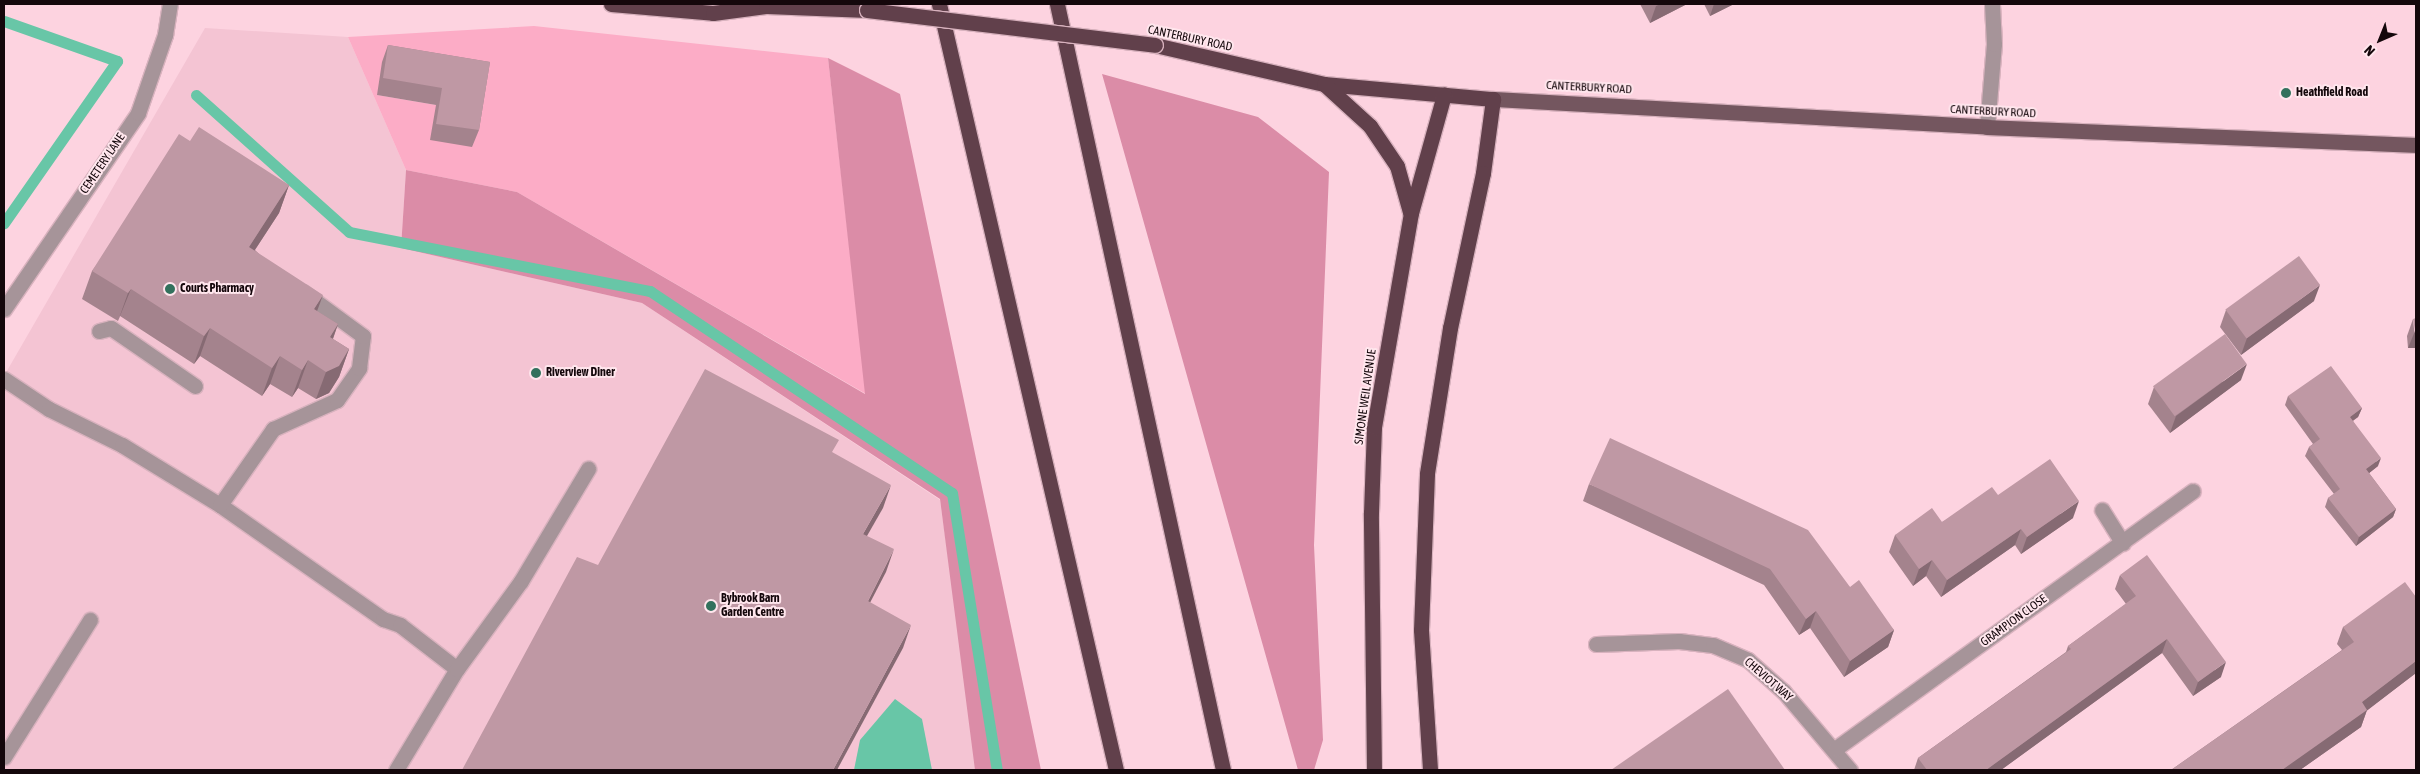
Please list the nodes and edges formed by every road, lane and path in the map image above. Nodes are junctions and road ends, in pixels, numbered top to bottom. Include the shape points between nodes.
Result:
1 (170, 4) edge
2 (611, 4) edge
3 (939, 4) edge
4 (1057, 4) edge
5 (1992, 4) edge
6 (764, 5) edge
7 (1324, 84) junction
8 (1444, 95) junction
9 (1493, 99) junction
10 (1987, 127) junction
11 (2416, 145) edge
12 (1411, 213) junction
13 (292, 284) edge
14 (4, 307) edge
15 (99, 331) dead end
16 (4, 380) edge
17 (196, 386) dead end
18 (588, 468) dead end
19 (2193, 491) dead end
20 (220, 505) junction
21 (2102, 510) dead end
22 (2123, 543) junction
23 (90, 620) dead end
24 (1596, 644) dead end
25 (457, 670) junction
26 (1835, 749) junction
27 (4, 757) edge
28 (396, 770) edge
29 (1116, 770) edge
30 (1223, 770) edge
31 (1374, 770) edge
32 (1430, 770) edge
33 (1850, 770) edge

1 - 14 street, CEMETERY LANE via 165,35 138,112
2 - 6 highway, CANTERBURY ROAD via 713,13
3 - 29 highway
4 - 30 highway
5 - 10 street via 1994,44
6 - 7 highway, CANTERBURY ROAD, bridge via 867,10 1155,45
7 - 8 highway, CANTERBURY ROAD
7 - 12 highway via 1370,126 1397,166
8 - 9 highway, CANTERBURY ROAD
8 - 12 highway, SIMONE WEIL AVENUE
9 - 10 main road, CANTERBURY ROAD
9 - 32 highway via 1482,173 1450,328 1427,474 1421,630
10 - 11 main road, CANTERBURY ROAD
12 - 31 highway, SIMONE WEIL AVENUE via 1374,427 1371,514
13 - 20 street via 363,336 359,368 337,400 273,429
15 - 17 street via 111,328
16 - 20 street via 49,409 122,445
18 - 25 street via 521,581
19 - 22 street, GRAMPION CLOSE
20 - 25 street via 383,620 400,625
21 - 22 street
22 - 26 street, GRAMPION CLOSE
23 - 27 street
24 - 26 street, CHEVIOT WAY via 1679,641 1713,645 1748,660 1784,692
25 - 28 street
26 - 33 street, CHEVIOT WAY

